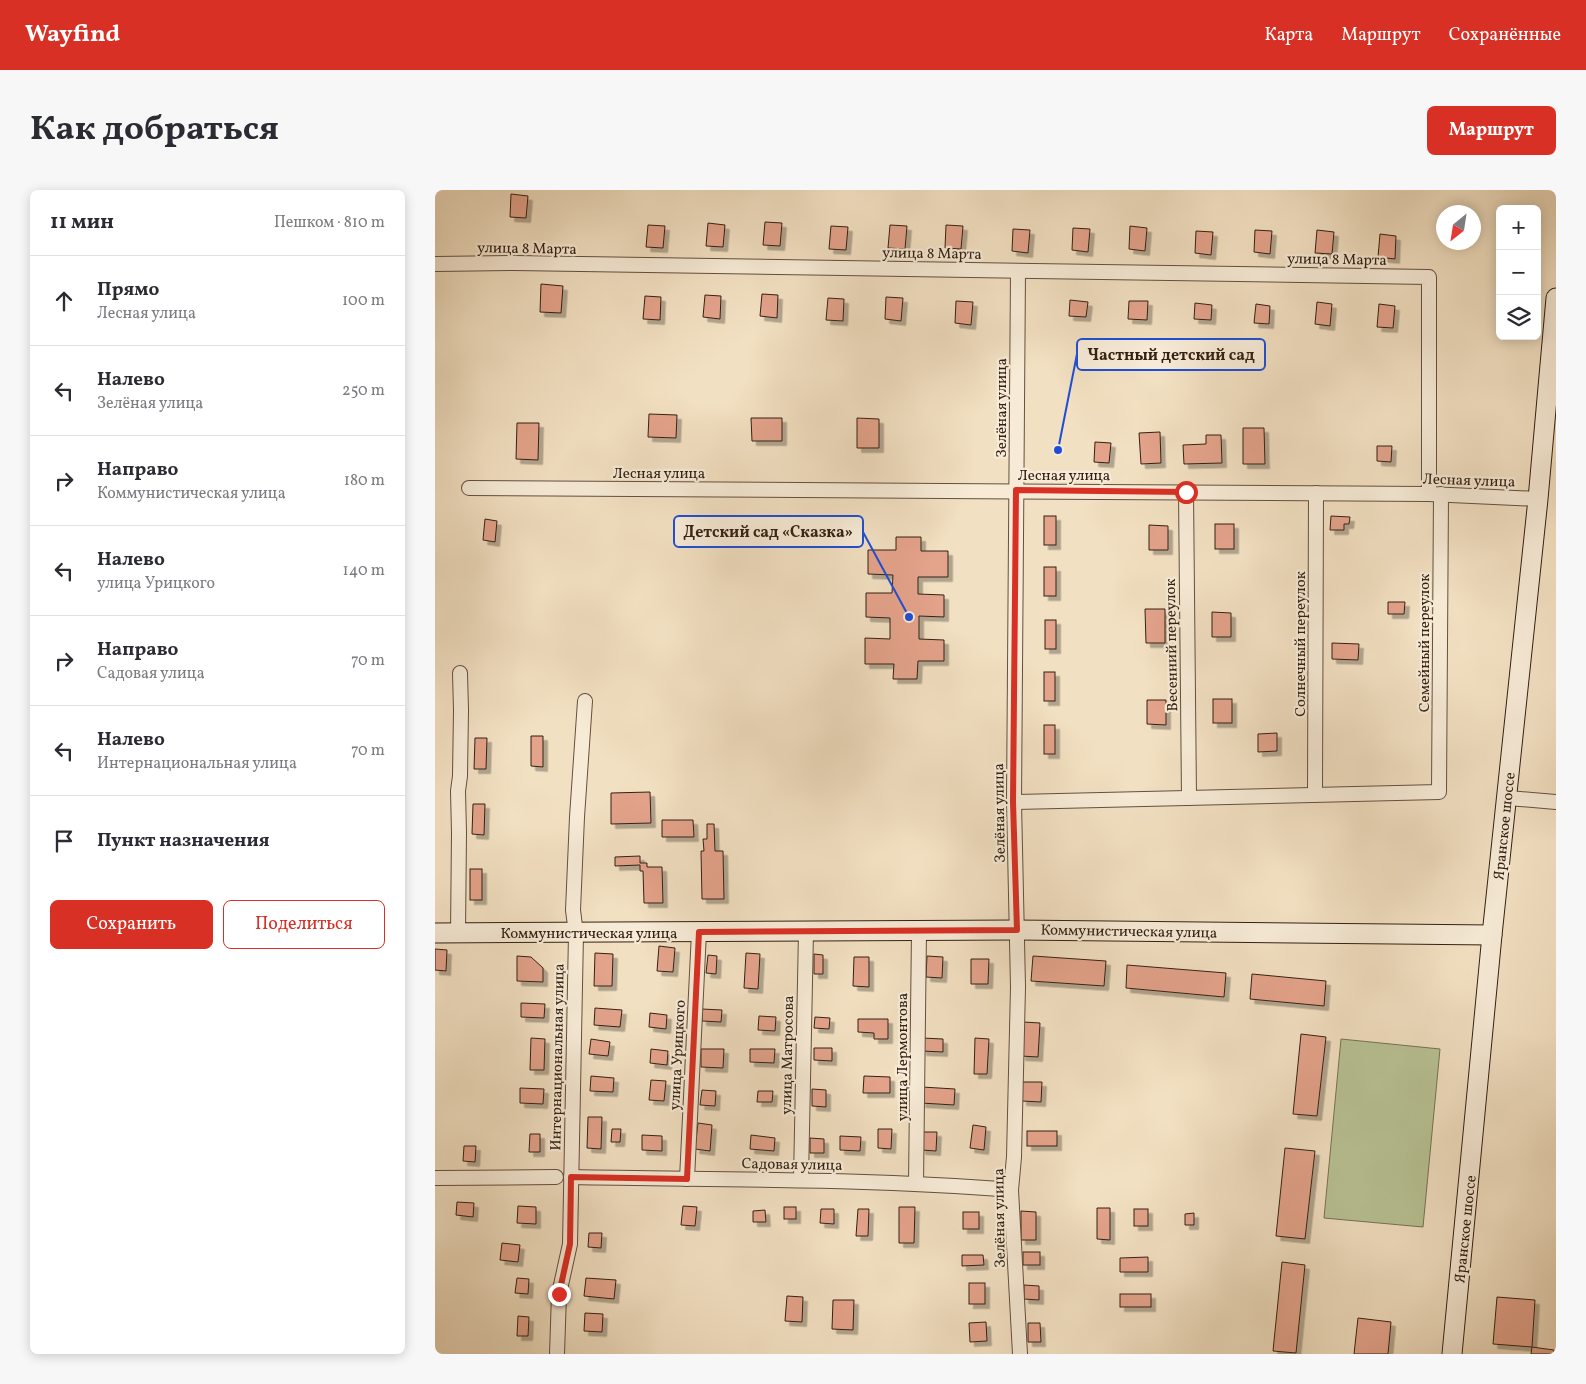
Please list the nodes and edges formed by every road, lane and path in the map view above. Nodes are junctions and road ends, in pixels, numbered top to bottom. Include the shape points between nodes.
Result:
1 (435, 264) edge
2 (1018, 271) junction
3 (1429, 276) joint
4 (1556, 298) edge
5 (469, 488) dead end
6 (1016, 490) junction
7 (1186, 492) junction
8 (1317, 493) junction
9 (1435, 494) junction
10 (1538, 499) junction
11 (460, 673) dead end
12 (585, 701) dead end
13 (1315, 795) junction
14 (1189, 798) junction
15 (1507, 798) junction
16 (1013, 802) junction
17 (1556, 802) edge
18 (1017, 930) junction
19 (919, 931) junction
20 (699, 932) junction
21 (806, 932) junction
22 (458, 933) junction
23 (435, 934) edge
24 (575, 934) junction
25 (1493, 935) junction
26 (556, 1177) dead end
27 (571, 1177) junction
28 (435, 1178) edge
29 (687, 1179) junction
30 (801, 1179) junction
31 (916, 1184) junction
32 (1011, 1190) junction
33 (557, 1354) edge
34 (1020, 1354) edge
35 (1452, 1354) edge

1 - 2 street, улица 8 Марта
2 - 3 street, улица 8 Марта
2 - 6 street, Зелёная улица
3 - 9 street, Семейный переулок
4 - 10 main road, Яранское шоссе
5 - 6 street, Лесная улица
6 - 7 street, Лесная улица
6 - 16 street, Зелёная улица
7 - 8 street, Лесная улица
7 - 14 street, Весенний переулок
8 - 9 street, Лесная улица
8 - 13 street, Солнечный переулок
9 - 10 street, Лесная улица
9 - 13 street, Семейный переулок via 1439,792
10 - 15 main road, Яранское шоссе
11 - 22 street
12 - 24 street, Интернациональная улица via 573,910
13 - 14 street
14 - 16 street
15 - 17 street
15 - 25 main road, Яранское шоссе
16 - 18 street, Зелёная улица
18 - 19 main road, Коммунистическая улица
18 - 25 main road, Коммунистическая улица
18 - 32 street, Зелёная улица
19 - 21 main road, Коммунистическая улица
19 - 31 street, улица Лермонтова
20 - 21 main road, Коммунистическая улица
20 - 24 main road, Коммунистическая улица
20 - 29 street, улица Урицкого
21 - 30 street, улица Матросова
22 - 23 main road, Коммунистическая улица
22 - 24 main road, Коммунистическая улица
24 - 27 street, Интернациональная улица
25 - 35 main road, Яранское шоссе
26 - 28 street
27 - 29 street, Садовая улица
27 - 33 street, Интернациональная улица via 570,1244 559,1294
29 - 30 street, Садовая улица
30 - 31 street, Садовая улица
31 - 32 street, Садовая улица
32 - 34 street, Зелёная улица

